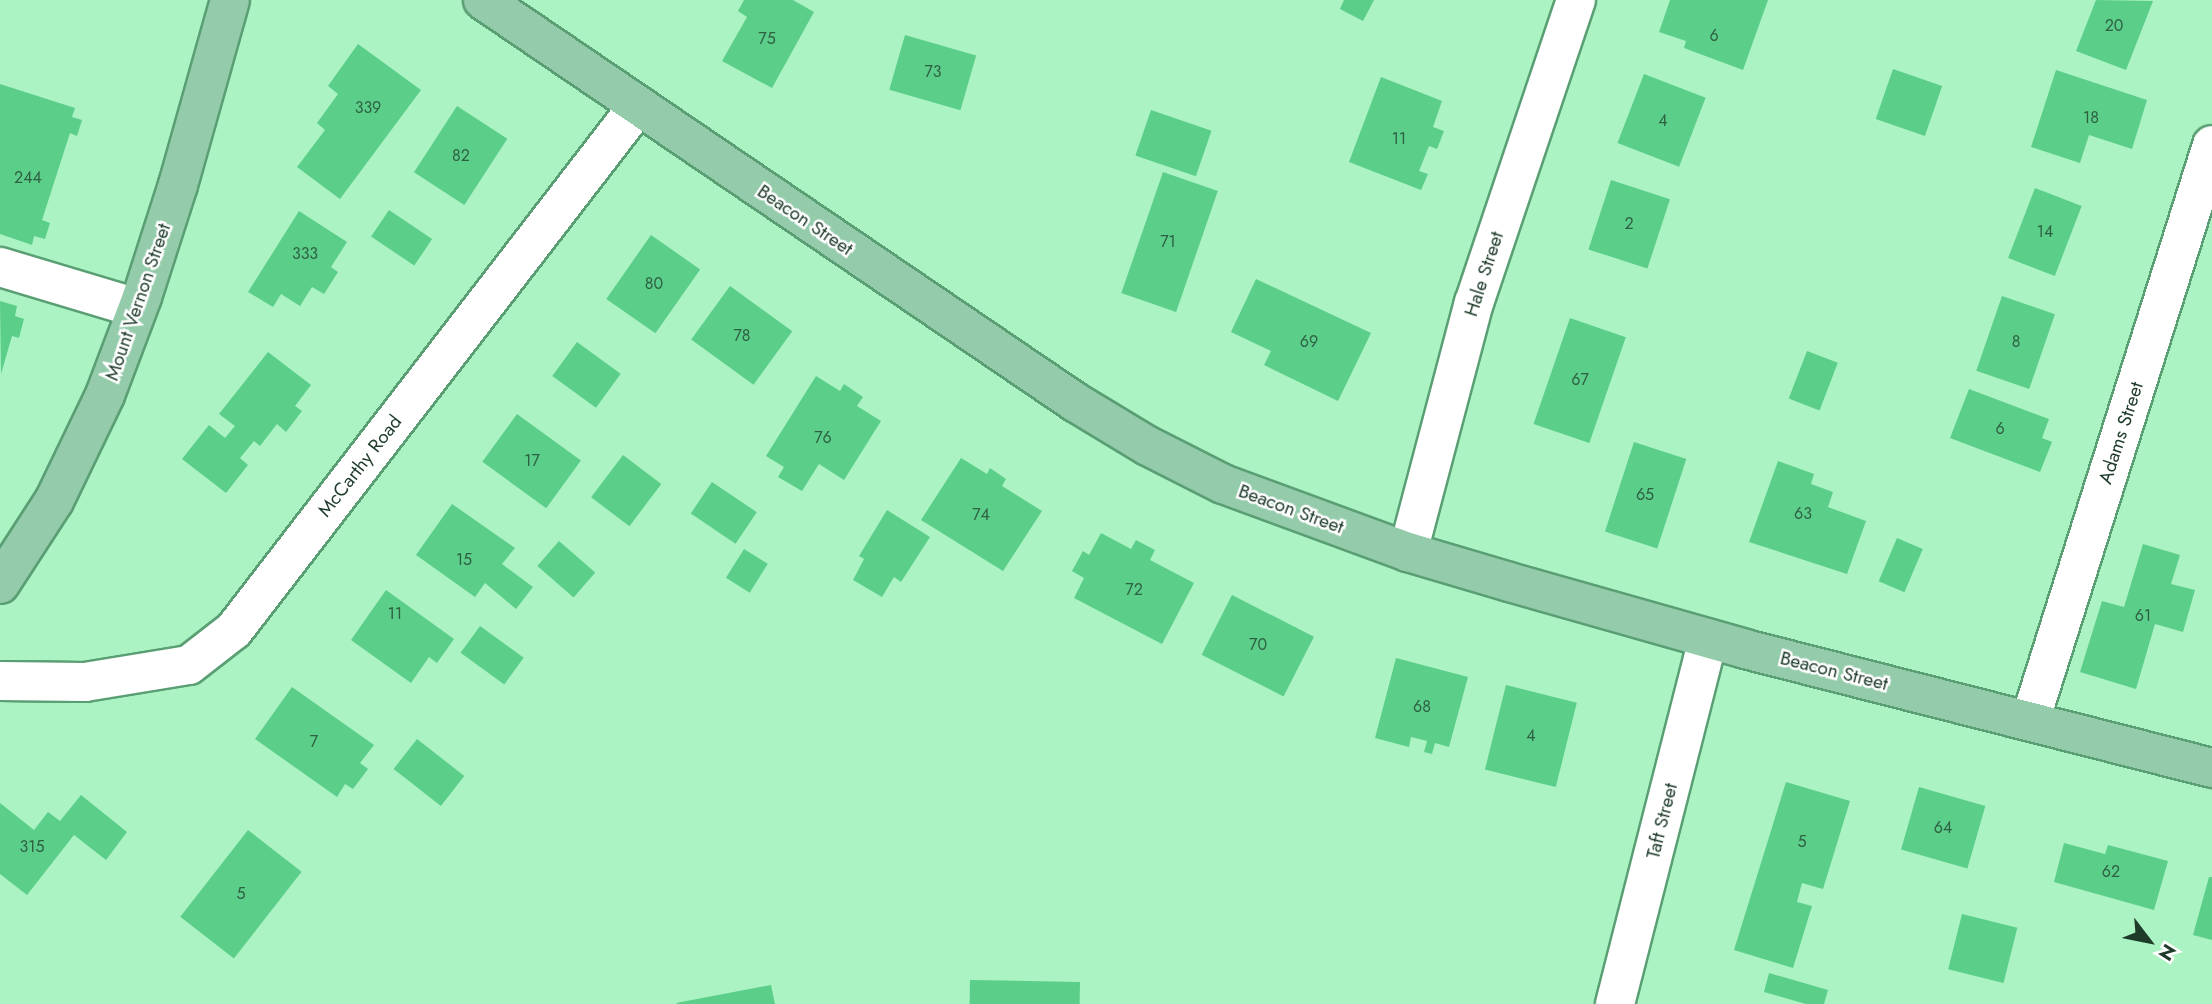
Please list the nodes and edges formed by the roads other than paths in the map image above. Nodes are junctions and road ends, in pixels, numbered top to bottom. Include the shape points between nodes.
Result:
1 (230, 0) edge
2 (483, 0) edge
3 (1576, 0) edge
4 (638, 106) junction
5 (2212, 145) edge
6 (0, 267) edge
7 (137, 308) junction
8 (1408, 552) junction
9 (0, 584) edge
10 (1708, 639) junction
11 (0, 681) edge
12 (2030, 722) junction
13 (2212, 768) edge
14 (1615, 1004) edge

1 - 7 main road, Mount Vernon Street via 178,185
2 - 4 main road, Beacon Street
3 - 8 street, Hale Street via 1474,303
4 - 8 main road, Beacon Street via 1147,446 1223,484
4 - 11 street, McCarthy Road via 234,630 189,666 85,682
5 - 12 street, Adams Street
6 - 7 street
7 - 9 main road, Mount Vernon Street via 77,458
8 - 10 main road, Beacon Street
10 - 12 main road, Beacon Street
10 - 14 street, Taft Street
12 - 13 main road, Beacon Street

